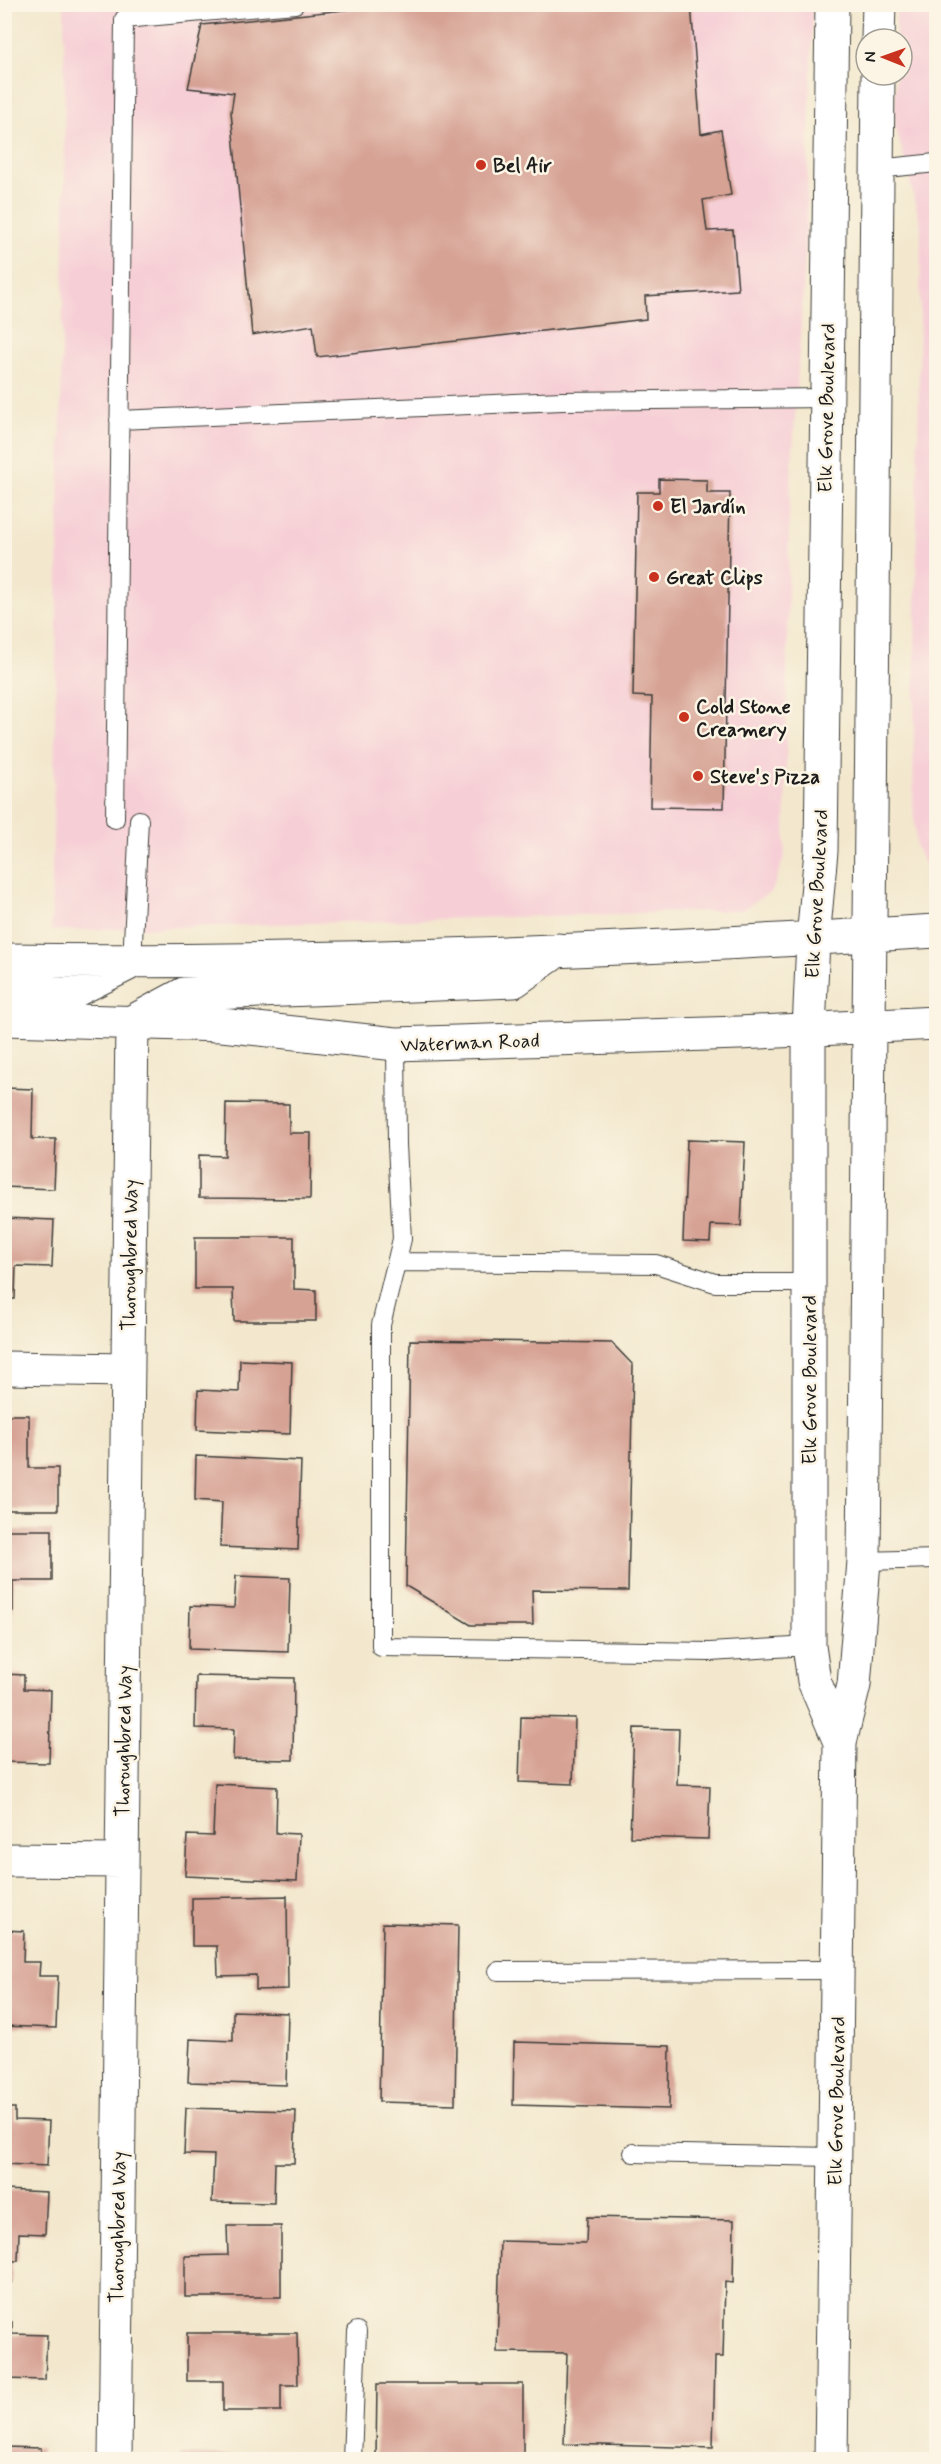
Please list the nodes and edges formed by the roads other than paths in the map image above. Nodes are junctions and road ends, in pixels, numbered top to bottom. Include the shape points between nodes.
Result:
1 (295, 4) edge
2 (832, 4) edge
3 (879, 4) edge
4 (878, 27) edge
5 (878, 87) edge
6 (936, 163) edge
7 (877, 170) junction
8 (826, 398) junction
9 (119, 420) junction
10 (115, 819) dead end
11 (139, 820) dead end
12 (936, 931) edge
13 (870, 935) junction
14 (813, 940) junction
15 (558, 950) junction
16 (4, 960) edge
17 (132, 962) junction
18 (4, 992) edge
19 (4, 1019) edge
20 (132, 1022) junction
21 (936, 1023) edge
22 (870, 1027) junction
23 (809, 1030) junction
24 (396, 1044) junction
25 (396, 1262) junction
26 (809, 1283) junction
27 (4, 1368) edge
28 (128, 1370) junction
29 (936, 1559) edge
30 (864, 1561) junction
31 (809, 1646) junction
32 (840, 1742) junction
33 (4, 1860) edge
34 (121, 1862) junction
35 (837, 1970) junction
36 (498, 1971) dead end
37 (633, 2153) dead end
38 (835, 2157) junction
39 (357, 2331) dead end
40 (115, 2460) edge
41 (352, 2460) edge
42 (831, 2460) edge

1 - 9 lane via 124,19
2 - 8 main road, Elk Grove Boulevard
3 - 4 main road
5 - 7 main road, Elk Grove Boulevard
6 - 7 lane
7 - 13 main road, Elk Grove Boulevard
8 - 9 lane via 562,401
8 - 14 main road, Elk Grove Boulevard via 821,851
9 - 10 lane
11 - 17 lane
12 - 13 main road
13 - 14 main road
13 - 22 main road, Elk Grove Boulevard
14 - 15 main road
14 - 23 main road, Elk Grove Boulevard
15 - 17 main road
15 - 20 main road via 514,981 184,994
16 - 17 main road
17 - 18 main road via 68,994
19 - 20 main road, Waterman Road
20 - 24 main road, Waterman Road via 222,1025
20 - 28 main road, Thoroughbred Way
21 - 22 main road, Waterman Road
22 - 23 main road, Waterman Road
22 - 30 main road, Elk Grove Boulevard
23 - 24 main road, Waterman Road
23 - 26 main road, Elk Grove Boulevard
24 - 25 lane via 402,1239
25 - 26 lane via 656,1264 716,1283
25 - 31 lane via 381,1325 381,1647 710,1652
26 - 31 main road, Elk Grove Boulevard
27 - 28 main road
28 - 34 main road, Thoroughbred Way
29 - 30 lane
30 - 32 main road, Elk Grove Boulevard via 854,1685
31 - 32 main road, Elk Grove Boulevard via 814,1681
32 - 35 main road, Elk Grove Boulevard
33 - 34 main road
34 - 40 main road, Thoroughbred Way
35 - 36 lane
35 - 38 main road, Elk Grove Boulevard
37 - 38 lane
38 - 42 main road, Elk Grove Boulevard
39 - 41 lane

